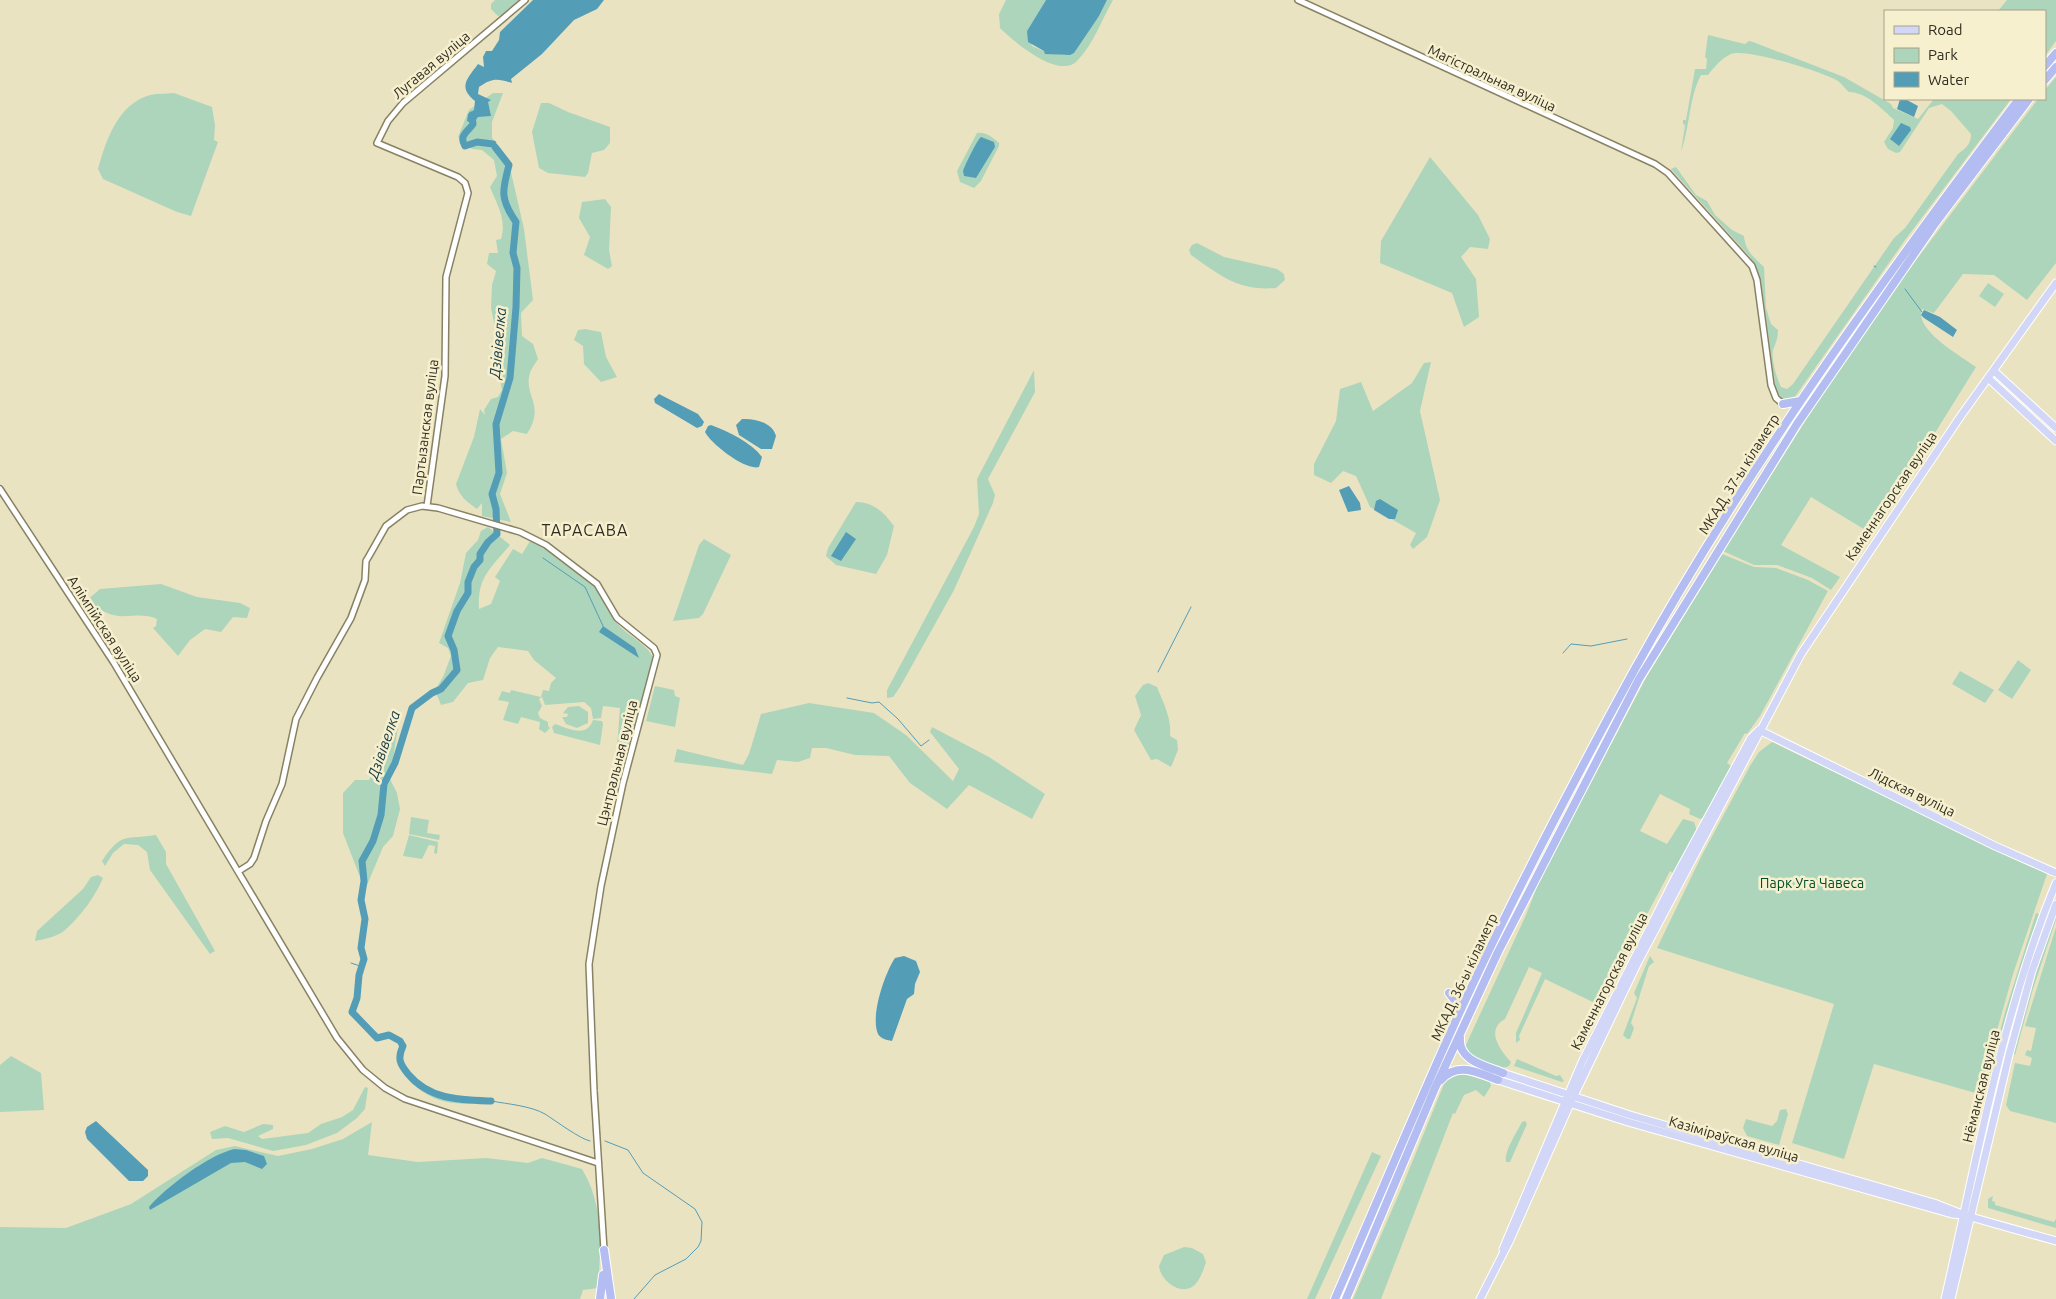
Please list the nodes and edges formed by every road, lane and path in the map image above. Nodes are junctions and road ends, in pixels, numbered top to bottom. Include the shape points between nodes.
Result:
1 (525, 0) edge
2 (1298, 0) edge
3 (2056, 52) edge
4 (2046, 65) edge
5 (2056, 67) edge
6 (2046, 79) edge
7 (2018, 100) edge
8 (2028, 100) edge
9 (451, 173) joint
10 (1932, 220) junction
11 (2056, 283) edge
12 (1994, 371) junction
13 (1988, 378) junction
14 (1800, 401) junction
15 (1783, 404) junction
16 (1789, 419) junction
17 (2056, 428) edge
18 (2056, 441) edge
19 (0, 489) edge
20 (427, 506) junction
21 (1759, 730) junction
22 (1593, 757) junction
23 (239, 871) junction
24 (2056, 873) edge
25 (2056, 883) edge
26 (2056, 904) edge
27 (1472, 985) junction
28 (1457, 1018) junction
29 (1461, 1031) junction
30 (1503, 1073) joint
31 (1498, 1080) joint
32 (1435, 1088) junction
33 (1571, 1096) junction
34 (1567, 1103) junction
35 (1988, 1108) junction
36 (1996, 1109) junction
37 (598, 1163) junction
38 (1968, 1216) junction
39 (2056, 1241) edge
40 (604, 1250) junction
41 (600, 1299) edge
42 (611, 1299) edge
43 (1335, 1299) edge
44 (1346, 1299) edge
45 (1480, 1299) edge
46 (1945, 1299) edge
47 (1951, 1299) edge

1 - 9 street, Лугавая вуліца via 395,110 377,143
2 - 15 street, Магістральная вуліца via 1655,164 1674,178 1747,258 1754,270 1771,384 1774,395
3 - 4 highway
5 - 6 highway
7 - 10 highway
8 - 10 highway
9 - 20 street, Партызанская вуліца via 465,183 468,193 446,278 445,376
10 - 14 highway, МКАД, 37-ы кіламетр
10 - 22 highway, МКАД, 37-ы кіламетр via 1755,490
11 - 12 main road, Каменнагорская вуліца
12 - 13 main road, Каменнагорская вуліца
12 - 17 main road
13 - 18 main road
13 - 21 main road, Каменнагорская вуліца via 1818,627
14 - 15 highway
14 - 16 highway, МКАД, 37-ы кіламетр
15 - 16 highway
16 - 22 highway, МКАД, 37-ы кіламетр via 1653,639
19 - 23 street, Алімпійская вуліца via 114,663
20 - 23 street, Партызанская вуліца via 409,509 386,526 366,561 365,580 351,618 296,719 282,784 254,858
20 - 37 street, Цэнтральная вуліца via 531,536 592,578 617,618 654,648 657,655 623,782 601,886 589,964
21 - 24 main road, Лідская вуліца
21 - 33 main road, Каменнагорская вуліца via 1751,738 1676,875 1582,1062
22 - 27 highway, МКАД, 36-ы кіламетр
22 - 29 highway, МКАД, 36-ы кіламетр
23 - 37 street, Алімпійская вуліца via 338,1038 373,1079 416,1103
25 - 35 main road, Нёманская вуліца via 2026,964
26 - 36 main road, Нёманская вуліца via 2022,1007
27 - 28 highway, МКАД, 36-ы кіламетр
27 - 28 highway via 1465,992 1449,993 1456,1002
28 - 43 highway, МКАД, 36-ы кіламетр
29 - 30 highway via 1460,1045 1471,1061
29 - 32 highway, МКАД, 36-ы кіламетр
30 - 33 main road, Казіміраўская вуліца
31 - 32 highway via 1462,1068 1447,1074
31 - 34 main road, Казіміраўская вуліца
32 - 44 highway, МКАД, 36-ы кіламетр
33 - 34 main road, Каменнагорская вуліца
33 - 38 main road, Казіміраўская вуліца via 1934,1203
34 - 38 main road, Казіміраўская вуліца
34 - 45 main road, Каменнагорская вуліца
35 - 36 main road
35 - 38 main road, Нёманская вуліца
36 - 38 main road, Нёманская вуліца
37 - 40 street
38 - 39 main road, Казіміраўская вуліца
38 - 46 main road, Нёманская вуліца
38 - 47 main road, Нёманская вуліца
40 - 41 highway
40 - 42 highway

